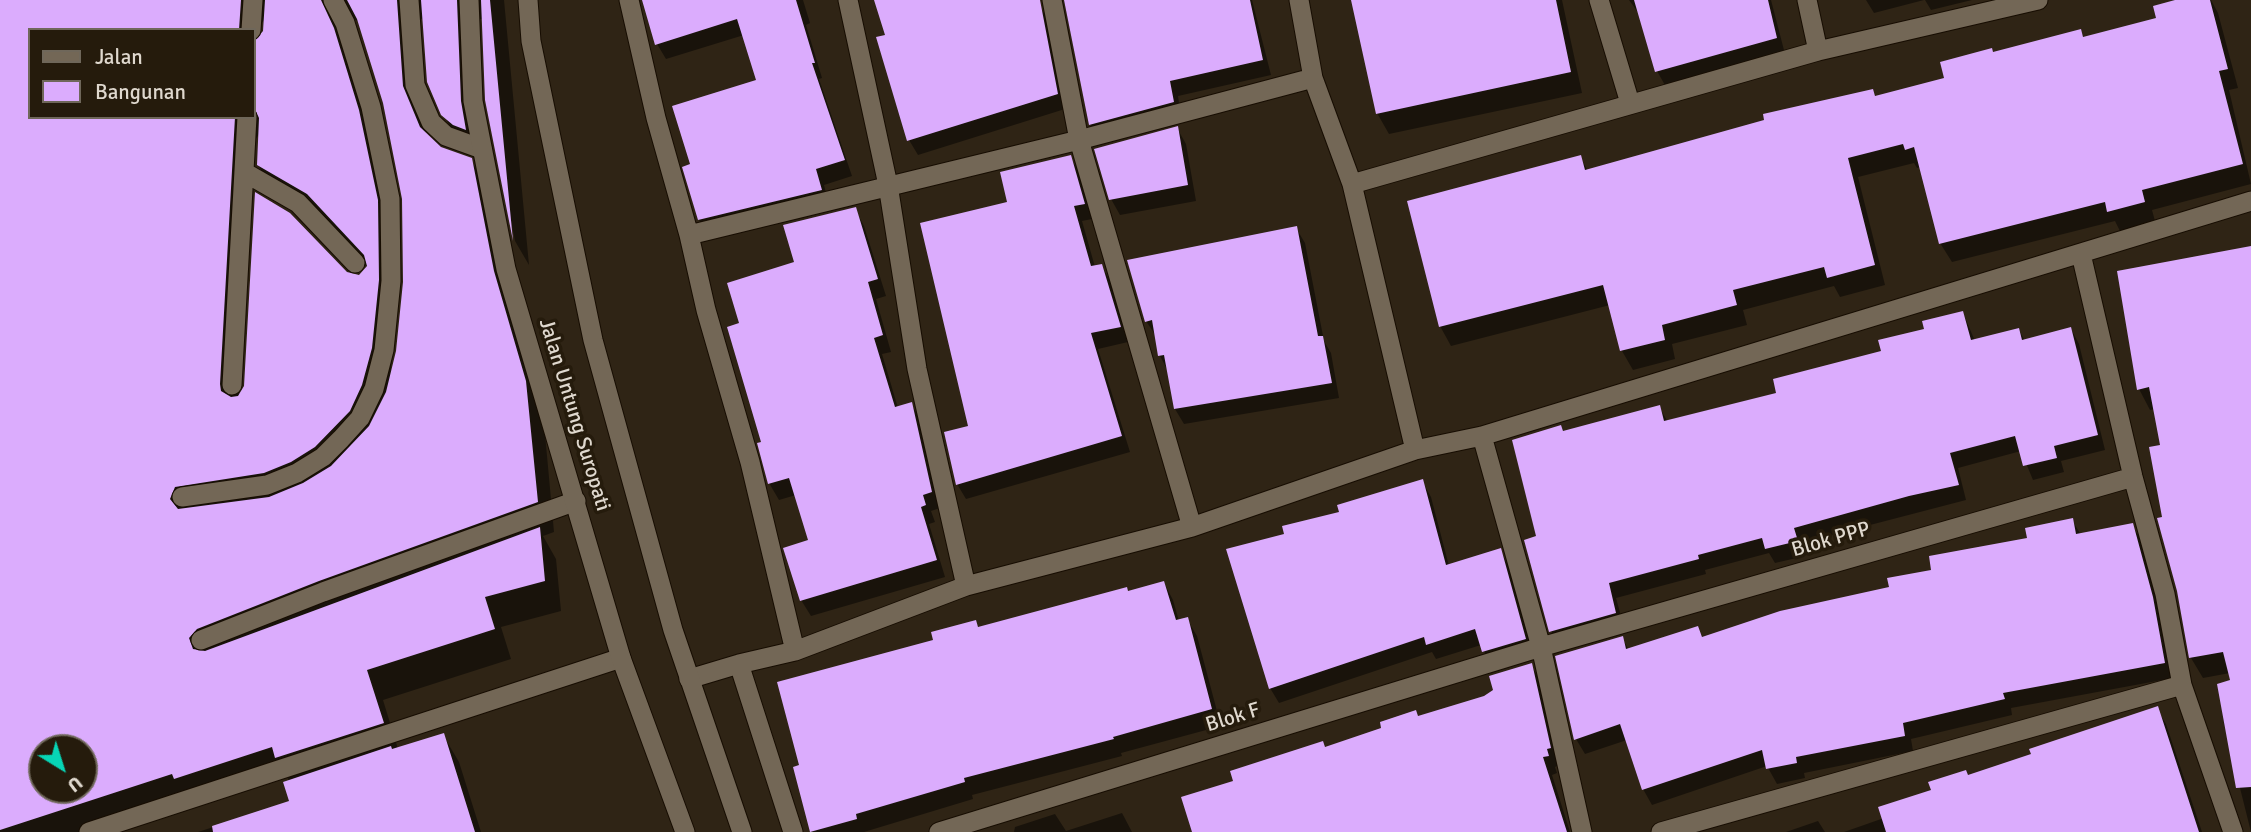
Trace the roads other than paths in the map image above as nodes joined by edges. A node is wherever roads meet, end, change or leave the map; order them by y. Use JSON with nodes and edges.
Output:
{"nodes":[{"id":1,"x":253,"y":0,"type":"edge"},
{"id":2,"x":333,"y":0,"type":"edge"},
{"id":3,"x":409,"y":0,"type":"edge"},
{"id":4,"x":469,"y":0,"type":"edge"},
{"id":5,"x":528,"y":0,"type":"edge"},
{"id":6,"x":629,"y":0,"type":"edge"},
{"id":7,"x":848,"y":0,"type":"edge"},
{"id":8,"x":1052,"y":0,"type":"edge"},
{"id":9,"x":1299,"y":0,"type":"edge"},
{"id":10,"x":1599,"y":0,"type":"edge"},
{"id":11,"x":1807,"y":0,"type":"edge"},
{"id":12,"x":2038,"y":0,"type":"edge"},
{"id":13,"x":251,"y":28,"type":"edge"},
{"id":14,"x":1818,"y":51,"type":"junction"},
{"id":15,"x":1313,"y":78,"type":"junction"},
{"id":16,"x":1630,"y":103,"type":"junction"},
{"id":17,"x":247,"y":119,"type":"edge"},
{"id":18,"x":1080,"y":140,"type":"junction"},
{"id":19,"x":482,"y":149,"type":"junction"},
{"id":20,"x":244,"y":172,"type":"junction"},
{"id":21,"x":1352,"y":184,"type":"junction"},
{"id":22,"x":888,"y":185,"type":"junction"},
{"id":23,"x":2251,"y":201,"type":"edge"},
{"id":24,"x":689,"y":235,"type":"junction"},
{"id":25,"x":2081,"y":254,"type":"junction"},
{"id":26,"x":355,"y":263,"type":"dead end"},
{"id":27,"x":232,"y":385,"type":"dead end"},
{"id":28,"x":1482,"y":436,"type":"junction"},
{"id":29,"x":1415,"y":450,"type":"junction"},
{"id":30,"x":2133,"y":477,"type":"junction"},
{"id":31,"x":182,"y":497,"type":"dead end"},
{"id":32,"x":576,"y":500,"type":"junction"},
{"id":33,"x":1192,"y":527,"type":"junction"},
{"id":34,"x":966,"y":586,"type":"junction"},
{"id":35,"x":201,"y":640,"type":"dead end"},
{"id":36,"x":1541,"y":647,"type":"junction"},
{"id":37,"x":794,"y":652,"type":"junction"},
{"id":38,"x":621,"y":658,"type":"junction"},
{"id":39,"x":739,"y":664,"type":"junction"},
{"id":40,"x":689,"y":679,"type":"junction"},
{"id":41,"x":2182,"y":685,"type":"junction"},
{"id":42,"x":89,"y":832,"type":"edge"},
{"id":43,"x":685,"y":832,"type":"edge"},
{"id":44,"x":742,"y":832,"type":"edge"},
{"id":45,"x":793,"y":832,"type":"edge"},
{"id":46,"x":939,"y":832,"type":"edge"},
{"id":47,"x":1582,"y":832,"type":"edge"},
{"id":48,"x":1661,"y":832,"type":"edge"},
{"id":49,"x":2233,"y":832,"type":"edge"}],
"edges":[{"from":1,"to":13,"type":"street"},
{"from":2,"to":31,"type":"street"},
{"from":3,"to":19,"type":"street"},
{"from":4,"to":19,"type":"street","name":"Jalan Untung Suropati"},
{"from":5,"to":40,"type":"street","name":"Jalan Untung Suropati"},
{"from":6,"to":24,"type":"street"},
{"from":7,"to":22,"type":"street"},
{"from":8,"to":18,"type":"street"},
{"from":9,"to":15,"type":"street"},
{"from":10,"to":16,"type":"street"},
{"from":11,"to":14,"type":"street"},
{"from":12,"to":14,"type":"street"},
{"from":14,"to":16,"type":"street"},
{"from":15,"to":18,"type":"street"},
{"from":15,"to":21,"type":"street"},
{"from":16,"to":21,"type":"street"},
{"from":17,"to":20,"type":"street"},
{"from":18,"to":22,"type":"street"},
{"from":18,"to":33,"type":"street"},
{"from":19,"to":32,"type":"street","name":"Jalan Untung Suropati"},
{"from":20,"to":26,"type":"street"},
{"from":20,"to":27,"type":"street"},
{"from":21,"to":29,"type":"street"},
{"from":22,"to":24,"type":"street"},
{"from":22,"to":34,"type":"street"},
{"from":23,"to":25,"type":"street"},
{"from":24,"to":37,"type":"street"},
{"from":25,"to":28,"type":"street"},
{"from":25,"to":30,"type":"street"},
{"from":28,"to":29,"type":"street"},
{"from":28,"to":36,"type":"street"},
{"from":29,"to":33,"type":"street"},
{"from":30,"to":36,"type":"street","name":"Blok PPP"},
{"from":30,"to":41,"type":"street"},
{"from":32,"to":35,"type":"street"},
{"from":32,"to":38,"type":"street","name":"Jalan Untung Suropati"},
{"from":33,"to":34,"type":"street"},
{"from":34,"to":37,"type":"street"},
{"from":36,"to":46,"type":"street","name":"Blok F"},
{"from":36,"to":47,"type":"street"},
{"from":37,"to":39,"type":"street"},
{"from":38,"to":42,"type":"street"},
{"from":38,"to":43,"type":"street","name":"Jalan Untung Suropati"},
{"from":39,"to":40,"type":"street"},
{"from":39,"to":45,"type":"street"},
{"from":40,"to":44,"type":"street","name":"Jalan Untung Suropati"},
{"from":41,"to":48,"type":"street"},
{"from":41,"to":49,"type":"street"}]}
